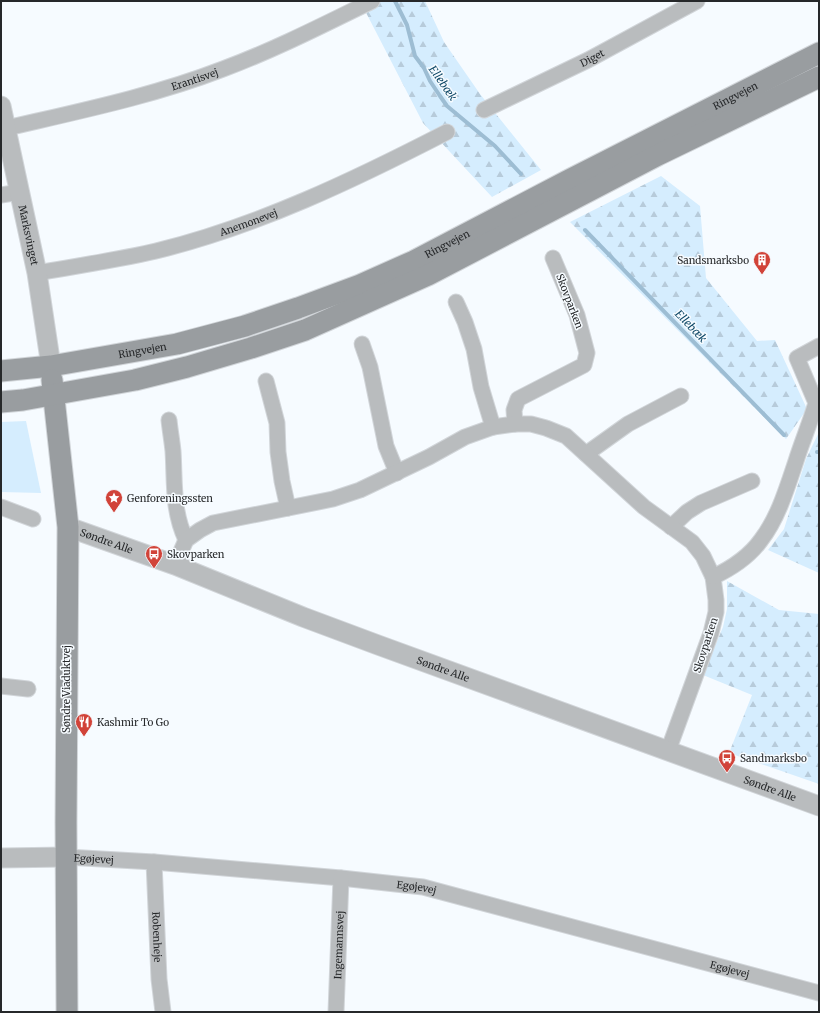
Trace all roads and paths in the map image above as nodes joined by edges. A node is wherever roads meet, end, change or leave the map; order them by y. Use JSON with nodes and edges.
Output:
{"nodes":[{"id":1,"x":372,"y":1,"type":"edge"},
{"id":2,"x":697,"y":1,"type":"edge"},
{"id":3,"x":819,"y":53,"type":"edge"},
{"id":4,"x":819,"y":77,"type":"edge"},
{"id":5,"x":1,"y":106,"type":"edge"},
{"id":6,"x":484,"y":110,"type":"dead end"},
{"id":7,"x":7,"y":128,"type":"junction"},
{"id":8,"x":447,"y":132,"type":"dead end"},
{"id":9,"x":20,"y":192,"type":"junction"},
{"id":10,"x":1,"y":195,"type":"edge"},
{"id":11,"x":553,"y":258,"type":"dead end"},
{"id":12,"x":37,"y":273,"type":"junction"},
{"id":13,"x":456,"y":302,"type":"dead end"},
{"id":14,"x":362,"y":344,"type":"dead end"},
{"id":15,"x":819,"y":346,"type":"edge"},
{"id":16,"x":51,"y":366,"type":"junction"},
{"id":17,"x":1,"y":371,"type":"edge"},
{"id":18,"x":266,"y":380,"type":"dead end"},
{"id":19,"x":54,"y":395,"type":"junction"},
{"id":20,"x":681,"y":396,"type":"dead end"},
{"id":21,"x":1,"y":402,"type":"edge"},
{"id":22,"x":169,"y":420,"type":"dead end"},
{"id":23,"x":515,"y":424,"type":"junction"},
{"id":24,"x":493,"y":427,"type":"junction"},
{"id":25,"x":586,"y":454,"type":"junction"},
{"id":26,"x":397,"y":473,"type":"junction"},
{"id":27,"x":752,"y":481,"type":"dead end"},
{"id":28,"x":1,"y":507,"type":"edge"},
{"id":29,"x":288,"y":508,"type":"junction"},
{"id":30,"x":33,"y":519,"type":"dead end"},
{"id":31,"x":68,"y":527,"type":"junction"},
{"id":32,"x":671,"y":527,"type":"junction"},
{"id":33,"x":186,"y":540,"type":"junction"},
{"id":34,"x":175,"y":565,"type":"junction"},
{"id":35,"x":713,"y":576,"type":"junction"},
{"id":36,"x":1,"y":686,"type":"edge"},
{"id":37,"x":28,"y":689,"type":"dead end"},
{"id":38,"x":668,"y":751,"type":"junction"},
{"id":39,"x":819,"y":806,"type":"edge"},
{"id":40,"x":66,"y":857,"type":"junction"},
{"id":41,"x":1,"y":858,"type":"edge"},
{"id":42,"x":154,"y":862,"type":"junction"},
{"id":43,"x":342,"y":878,"type":"junction"},
{"id":44,"x":819,"y":993,"type":"edge"},
{"id":45,"x":67,"y":1012,"type":"edge"},
{"id":46,"x":163,"y":1012,"type":"edge"},
{"id":47,"x":336,"y":1012,"type":"edge"}],
"edges":[{"from":1,"to":7,"type":"street","name":"Erantisvej"},
{"from":2,"to":6,"type":"street","name":"Diget"},
{"from":3,"to":16,"type":"main road","name":"Ringvejen"},
{"from":4,"to":19,"type":"main road","name":"Ringvejen"},
{"from":5,"to":7,"type":"street","name":"Marksvinget"},
{"from":7,"to":9,"type":"street","name":"Marksvinget"},
{"from":8,"to":12,"type":"street","name":"Anemonevej"},
{"from":9,"to":10,"type":"street"},
{"from":9,"to":12,"type":"street","name":"Marksvinget"},
{"from":11,"to":23,"type":"street","name":"Skovparken"},
{"from":12,"to":16,"type":"street","name":"Marksvinget"},
{"from":13,"to":24,"type":"street"},
{"from":14,"to":26,"type":"street"},
{"from":15,"to":35,"type":"street"},
{"from":16,"to":17,"type":"main road","name":"Ringvejen"},
{"from":16,"to":19,"type":"main road","name":"Søndre Viaduktvej"},
{"from":18,"to":29,"type":"street"},
{"from":19,"to":21,"type":"main road","name":"Ringvejen"},
{"from":19,"to":31,"type":"main road","name":"Søndre Viaduktvej"},
{"from":20,"to":25,"type":"street"},
{"from":22,"to":33,"type":"street"},
{"from":23,"to":24,"type":"street","name":"Skovparken"},
{"from":23,"to":25,"type":"street","name":"Skovparken"},
{"from":24,"to":26,"type":"street","name":"Skovparken"},
{"from":25,"to":32,"type":"street","name":"Skovparken"},
{"from":26,"to":29,"type":"street","name":"Skovparken"},
{"from":27,"to":32,"type":"street"},
{"from":28,"to":30,"type":"street"},
{"from":29,"to":33,"type":"street","name":"Skovparken"},
{"from":31,"to":34,"type":"street","name":"Søndre Alle"},
{"from":31,"to":40,"type":"main road","name":"Søndre Viaduktvej"},
{"from":32,"to":35,"type":"street","name":"Skovparken"},
{"from":33,"to":34,"type":"street"},
{"from":34,"to":38,"type":"street","name":"Søndre Alle"},
{"from":35,"to":38,"type":"street","name":"Skovparken"},
{"from":36,"to":37,"type":"street"},
{"from":38,"to":39,"type":"street","name":"Søndre Alle"},
{"from":40,"to":41,"type":"street","name":"Egøjevej"},
{"from":40,"to":42,"type":"street","name":"Egøjevej"},
{"from":40,"to":45,"type":"main road","name":"Søndre Viaduktvej"},
{"from":42,"to":43,"type":"street","name":"Egøjevej"},
{"from":42,"to":46,"type":"street","name":"Robenheje"},
{"from":43,"to":44,"type":"street","name":"Egøjevej"},
{"from":43,"to":47,"type":"street","name":"Ingemannsvej"}]}
